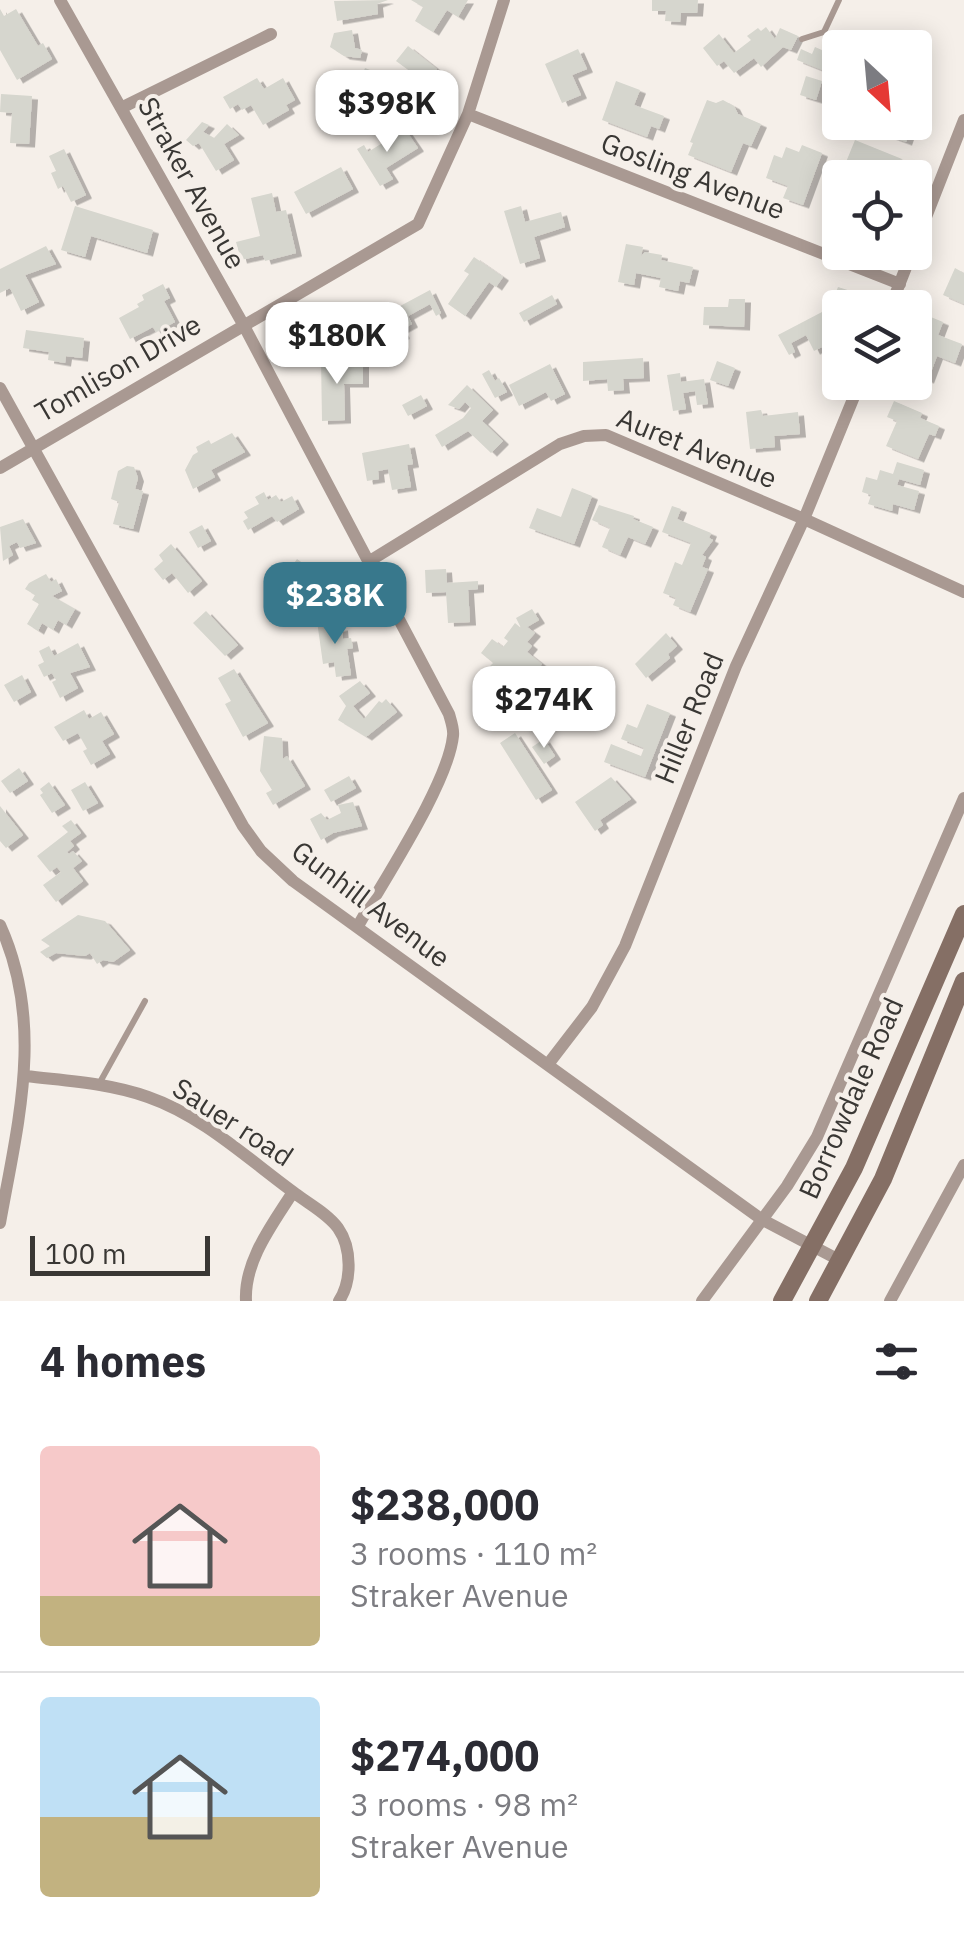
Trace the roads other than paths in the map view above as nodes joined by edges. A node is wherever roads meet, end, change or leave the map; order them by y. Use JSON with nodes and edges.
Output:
{"nodes":[{"id":1,"x":60,"y":0,"type":"edge"},
{"id":2,"x":504,"y":0,"type":"edge"},
{"id":3,"x":840,"y":0,"type":"edge"},
{"id":4,"x":271,"y":34,"type":"dead end"},
{"id":5,"x":802,"y":39,"type":"dead end"},
{"id":6,"x":121,"y":108,"type":"junction"},
{"id":7,"x":468,"y":114,"type":"junction"},
{"id":8,"x":964,"y":120,"type":"edge"},
{"id":9,"x":932,"y":202,"type":"edge"},
{"id":10,"x":905,"y":270,"type":"edge"},
{"id":11,"x":900,"y":284,"type":"junction"},
{"id":12,"x":898,"y":290,"type":"edge"},
{"id":13,"x":242,"y":324,"type":"junction"},
{"id":14,"x":0,"y":388,"type":"edge"},
{"id":15,"x":853,"y":400,"type":"edge"},
{"id":16,"x":33,"y":447,"type":"junction"},
{"id":17,"x":0,"y":468,"type":"edge"},
{"id":18,"x":804,"y":518,"type":"junction"},
{"id":19,"x":368,"y":562,"type":"junction"},
{"id":20,"x":964,"y":592,"type":"edge"},
{"id":21,"x":964,"y":798,"type":"edge"},
{"id":22,"x":964,"y":914,"type":"edge"},
{"id":23,"x":0,"y":925,"type":"edge"},
{"id":24,"x":358,"y":926,"type":"junction"},
{"id":25,"x":964,"y":981,"type":"edge"},
{"id":26,"x":146,"y":1001,"type":"dead end"},
{"id":27,"x":549,"y":1063,"type":"junction"},
{"id":28,"x":26,"y":1076,"type":"junction"},
{"id":29,"x":98,"y":1085,"type":"junction"},
{"id":30,"x":964,"y":1165,"type":"edge"},
{"id":31,"x":293,"y":1192,"type":"junction"},
{"id":32,"x":761,"y":1218,"type":"junction"},
{"id":33,"x":0,"y":1224,"type":"edge"},
{"id":34,"x":812,"y":1245,"type":"junction"},
{"id":35,"x":841,"y":1261,"type":"junction"},
{"id":36,"x":246,"y":1301,"type":"edge"},
{"id":37,"x":339,"y":1301,"type":"edge"},
{"id":38,"x":702,"y":1301,"type":"edge"},
{"id":39,"x":782,"y":1301,"type":"edge"},
{"id":40,"x":818,"y":1301,"type":"edge"},
{"id":41,"x":890,"y":1301,"type":"edge"}],
"edges":[{"from":1,"to":6,"type":"street","name":"Straker Avenue"},
{"from":2,"to":7,"type":"street","name":"Tomlison Drive"},
{"from":3,"to":5,"type":"lane"},
{"from":4,"to":6,"type":"street"},
{"from":6,"to":13,"type":"street","name":"Straker Avenue"},
{"from":7,"to":11,"type":"street","name":"Gosling Avenue"},
{"from":7,"to":13,"type":"street","name":"Tomlison Drive"},
{"from":8,"to":9,"type":"street"},
{"from":10,"to":11,"type":"street"},
{"from":11,"to":12,"type":"street"},
{"from":13,"to":16,"type":"street","name":"Tomlison Drive"},
{"from":13,"to":19,"type":"street","name":"Straker Avenue"},
{"from":14,"to":16,"type":"street","name":"Gunhill Avenue"},
{"from":15,"to":18,"type":"street","name":"Hiller Road"},
{"from":16,"to":17,"type":"street","name":"Tomlison Drive"},
{"from":16,"to":24,"type":"street","name":"Gunhill Avenue"},
{"from":18,"to":19,"type":"street","name":"Auret Avenue"},
{"from":18,"to":20,"type":"street","name":"Auret Avenue"},
{"from":18,"to":27,"type":"street","name":"Hiller Road"},
{"from":19,"to":24,"type":"street","name":"Straker Avenue"},
{"from":21,"to":32,"type":"street"},
{"from":22,"to":34,"type":"main road","name":"Borrowdale Road"},
{"from":23,"to":28,"type":"street"},
{"from":24,"to":27,"type":"street","name":"Gunhill Avenue"},
{"from":25,"to":35,"type":"main road","name":"Borrowdale Road"},
{"from":26,"to":29,"type":"lane"},
{"from":27,"to":32,"type":"street","name":"Gunhill Avenue"},
{"from":28,"to":29,"type":"street","name":"Sauer road"},
{"from":28,"to":33,"type":"street"},
{"from":29,"to":31,"type":"street","name":"Sauer road"},
{"from":30,"to":41,"type":"street"},
{"from":31,"to":36,"type":"street","name":"Sauer road"},
{"from":31,"to":37,"type":"street","name":"Sauer road"},
{"from":32,"to":34,"type":"street","name":"Gunhill Avenue"},
{"from":32,"to":38,"type":"street"},
{"from":34,"to":35,"type":"street","name":"Gunhill Avenue"},
{"from":34,"to":39,"type":"main road","name":"Borrowdale Road"},
{"from":35,"to":40,"type":"main road","name":"Borrowdale Road"}]}
